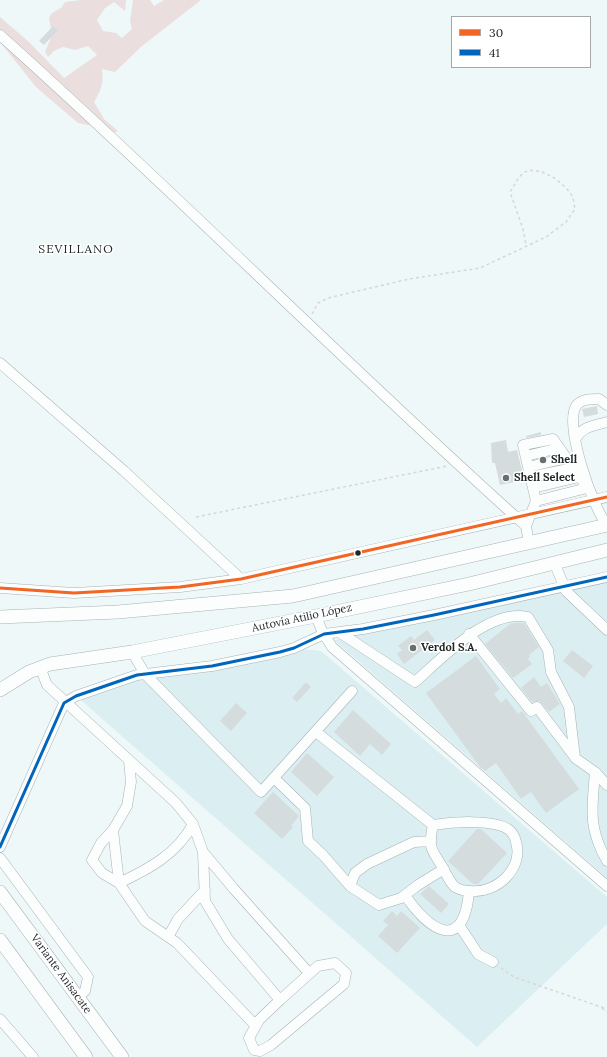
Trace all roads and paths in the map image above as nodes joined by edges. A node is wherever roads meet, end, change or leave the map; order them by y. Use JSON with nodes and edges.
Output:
{"nodes":[{"id":1,"x":0,"y":34,"type":"edge"},
{"id":2,"x":526,"y":245,"type":"junction"},
{"id":3,"x":318,"y":331,"type":"junction"},
{"id":4,"x":0,"y":363,"type":"edge"},
{"id":5,"x":607,"y":405,"type":"edge"},
{"id":6,"x":607,"y":422,"type":"edge"},
{"id":7,"x":576,"y":438,"type":"junction"},
{"id":8,"x":567,"y":458,"type":"junction"},
{"id":9,"x":458,"y":464,"type":"junction"},
{"id":10,"x":528,"y":467,"type":"junction"},
{"id":11,"x":573,"y":468,"type":"junction"},
{"id":12,"x":530,"y":477,"type":"junction"},
{"id":13,"x":579,"y":477,"type":"junction"},
{"id":14,"x":533,"y":488,"type":"junction"},
{"id":15,"x":588,"y":488,"type":"junction"},
{"id":16,"x":607,"y":497,"type":"edge"},
{"id":17,"x":536,"y":501,"type":"junction"},
{"id":18,"x":592,"y":501,"type":"junction"},
{"id":19,"x":530,"y":514,"type":"junction"},
{"id":20,"x":196,"y":517,"type":"dead end"},
{"id":21,"x":516,"y":517,"type":"junction"},
{"id":22,"x":607,"y":525,"type":"edge"},
{"id":23,"x":526,"y":526,"type":"junction"},
{"id":24,"x":529,"y":543,"type":"junction"},
{"id":25,"x":607,"y":550,"type":"edge"},
{"id":26,"x":554,"y":562,"type":"junction"},
{"id":27,"x":607,"y":577,"type":"edge"},
{"id":28,"x":241,"y":579,"type":"junction"},
{"id":29,"x":564,"y":587,"type":"junction"},
{"id":30,"x":0,"y":588,"type":"edge"},
{"id":31,"x":0,"y":616,"type":"edge"},
{"id":32,"x":316,"y":616,"type":"junction"},
{"id":33,"x":607,"y":630,"type":"edge"},
{"id":34,"x":339,"y":632,"type":"junction"},
{"id":35,"x":324,"y":634,"type":"junction"},
{"id":36,"x":469,"y":634,"type":"junction"},
{"id":37,"x":132,"y":652,"type":"junction"},
{"id":38,"x":40,"y":667,"type":"junction"},
{"id":39,"x":145,"y":674,"type":"junction"},
{"id":40,"x":0,"y":690,"type":"edge"},
{"id":41,"x":352,"y":691,"type":"dead end"},
{"id":42,"x":64,"y":703,"type":"junction"},
{"id":43,"x":316,"y":732,"type":"junction"},
{"id":44,"x":575,"y":758,"type":"junction"},
{"id":45,"x":129,"y":761,"type":"junction"},
{"id":46,"x":595,"y":772,"type":"junction"},
{"id":47,"x":274,"y":778,"type":"junction"},
{"id":48,"x":607,"y":785,"type":"edge"},
{"id":49,"x":193,"y":824,"type":"junction"},
{"id":50,"x":433,"y":825,"type":"junction"},
{"id":51,"x":113,"y":830,"type":"junction"},
{"id":52,"x":431,"y":841,"type":"junction"},
{"id":53,"x":0,"y":847,"type":"edge"},
{"id":54,"x":203,"y":852,"type":"junction"},
{"id":55,"x":0,"y":858,"type":"edge"},
{"id":56,"x":607,"y":861,"type":"edge"},
{"id":57,"x":444,"y":870,"type":"junction"},
{"id":58,"x":120,"y":883,"type":"junction"},
{"id":59,"x":350,"y":886,"type":"junction"},
{"id":60,"x":607,"y":886,"type":"edge"},
{"id":61,"x":204,"y":890,"type":"junction"},
{"id":62,"x":469,"y":891,"type":"junction"},
{"id":63,"x":0,"y":892,"type":"edge"},
{"id":64,"x":405,"y":895,"type":"junction"},
{"id":65,"x":459,"y":925,"type":"junction"},
{"id":66,"x":168,"y":937,"type":"junction"},
{"id":67,"x":0,"y":940,"type":"edge"},
{"id":68,"x":493,"y":962,"type":"joint"},
{"id":69,"x":309,"y":973,"type":"junction"},
{"id":70,"x":78,"y":997,"type":"junction"},
{"id":71,"x":280,"y":1000,"type":"junction"},
{"id":72,"x":607,"y":1011,"type":"edge"},
{"id":73,"x":0,"y":1019,"type":"edge"},
{"id":74,"x":256,"y":1026,"type":"junction"},
{"id":75,"x":33,"y":1057,"type":"edge"},
{"id":76,"x":86,"y":1057,"type":"edge"},
{"id":77,"x":122,"y":1057,"type":"edge"}],
"edges":[{"from":1,"to":3,"type":"street"},
{"from":2,"to":2,"type":"path"},
{"from":2,"to":3,"type":"path"},
{"from":3,"to":9,"type":"street"},
{"from":4,"to":28,"type":"street"},
{"from":5,"to":7,"type":"street"},
{"from":6,"to":7,"type":"street"},
{"from":7,"to":15,"type":"street"},
{"from":8,"to":10,"type":"street"},
{"from":8,"to":10,"type":"street"},
{"from":8,"to":11,"type":"street"},
{"from":9,"to":20,"type":"path"},
{"from":9,"to":21,"type":"street"},
{"from":10,"to":12,"type":"street"},
{"from":11,"to":12,"type":"street"},
{"from":11,"to":13,"type":"street"},
{"from":12,"to":14,"type":"street"},
{"from":13,"to":14,"type":"street"},
{"from":13,"to":15,"type":"street"},
{"from":14,"to":17,"type":"street"},
{"from":15,"to":17,"type":"street"},
{"from":15,"to":18,"type":"street"},
{"from":16,"to":18,"type":"street"},
{"from":17,"to":19,"type":"street"},
{"from":18,"to":19,"type":"street"},
{"from":18,"to":22,"type":"street"},
{"from":19,"to":21,"type":"street"},
{"from":19,"to":23,"type":"street"},
{"from":21,"to":23,"type":"street"},
{"from":21,"to":28,"type":"street"},
{"from":22,"to":24,"type":"main road"},
{"from":23,"to":24,"type":"street"},
{"from":24,"to":31,"type":"main road"},
{"from":25,"to":26,"type":"main road","name":"Autovía Atilio López"},
{"from":26,"to":29,"type":"street"},
{"from":26,"to":32,"type":"main road","name":"Autovía Atilio López"},
{"from":27,"to":29,"type":"street"},
{"from":28,"to":30,"type":"street"},
{"from":29,"to":33,"type":"street"},
{"from":29,"to":34,"type":"street"},
{"from":32,"to":35,"type":"street"},
{"from":32,"to":37,"type":"main road","name":"Autovía Atilio López"},
{"from":34,"to":35,"type":"street"},
{"from":34,"to":36,"type":"street"},
{"from":35,"to":39,"type":"street"},
{"from":35,"to":60,"type":"street"},
{"from":36,"to":44,"type":"street"},
{"from":36,"to":44,"type":"street"},
{"from":37,"to":38,"type":"main road","name":"Autovía Atilio López"},
{"from":37,"to":39,"type":"street"},
{"from":38,"to":40,"type":"main road","name":"Autovía Atilio López"},
{"from":38,"to":42,"type":"street"},
{"from":39,"to":42,"type":"street"},
{"from":39,"to":47,"type":"street"},
{"from":41,"to":43,"type":"street"},
{"from":42,"to":45,"type":"street"},
{"from":42,"to":53,"type":"street"},
{"from":43,"to":47,"type":"street"},
{"from":43,"to":50,"type":"street"},
{"from":44,"to":46,"type":"street"},
{"from":45,"to":49,"type":"street"},
{"from":45,"to":51,"type":"street"},
{"from":46,"to":48,"type":"street"},
{"from":46,"to":56,"type":"street"},
{"from":47,"to":59,"type":"street"},
{"from":49,"to":54,"type":"street"},
{"from":49,"to":58,"type":"street"},
{"from":50,"to":52,"type":"street"},
{"from":50,"to":62,"type":"street"},
{"from":51,"to":58,"type":"street"},
{"from":51,"to":58,"type":"street"},
{"from":52,"to":57,"type":"street"},
{"from":52,"to":59,"type":"street"},
{"from":54,"to":61,"type":"street"},
{"from":54,"to":69,"type":"street"},
{"from":55,"to":70,"type":"street"},
{"from":57,"to":62,"type":"street"},
{"from":57,"to":64,"type":"street"},
{"from":58,"to":66,"type":"street"},
{"from":59,"to":64,"type":"street"},
{"from":61,"to":66,"type":"street"},
{"from":61,"to":71,"type":"street"},
{"from":62,"to":65,"type":"street"},
{"from":63,"to":70,"type":"main road","name":"Variante Anisacate"},
{"from":64,"to":65,"type":"street"},
{"from":65,"to":68,"type":"street"},
{"from":66,"to":74,"type":"street"},
{"from":67,"to":76,"type":"main road"},
{"from":68,"to":72,"type":"path"},
{"from":69,"to":71,"type":"street"},
{"from":69,"to":74,"type":"street"},
{"from":70,"to":77,"type":"main road","name":"Variante Anisacate"},
{"from":71,"to":74,"type":"street"},
{"from":73,"to":75,"type":"street"}]}
